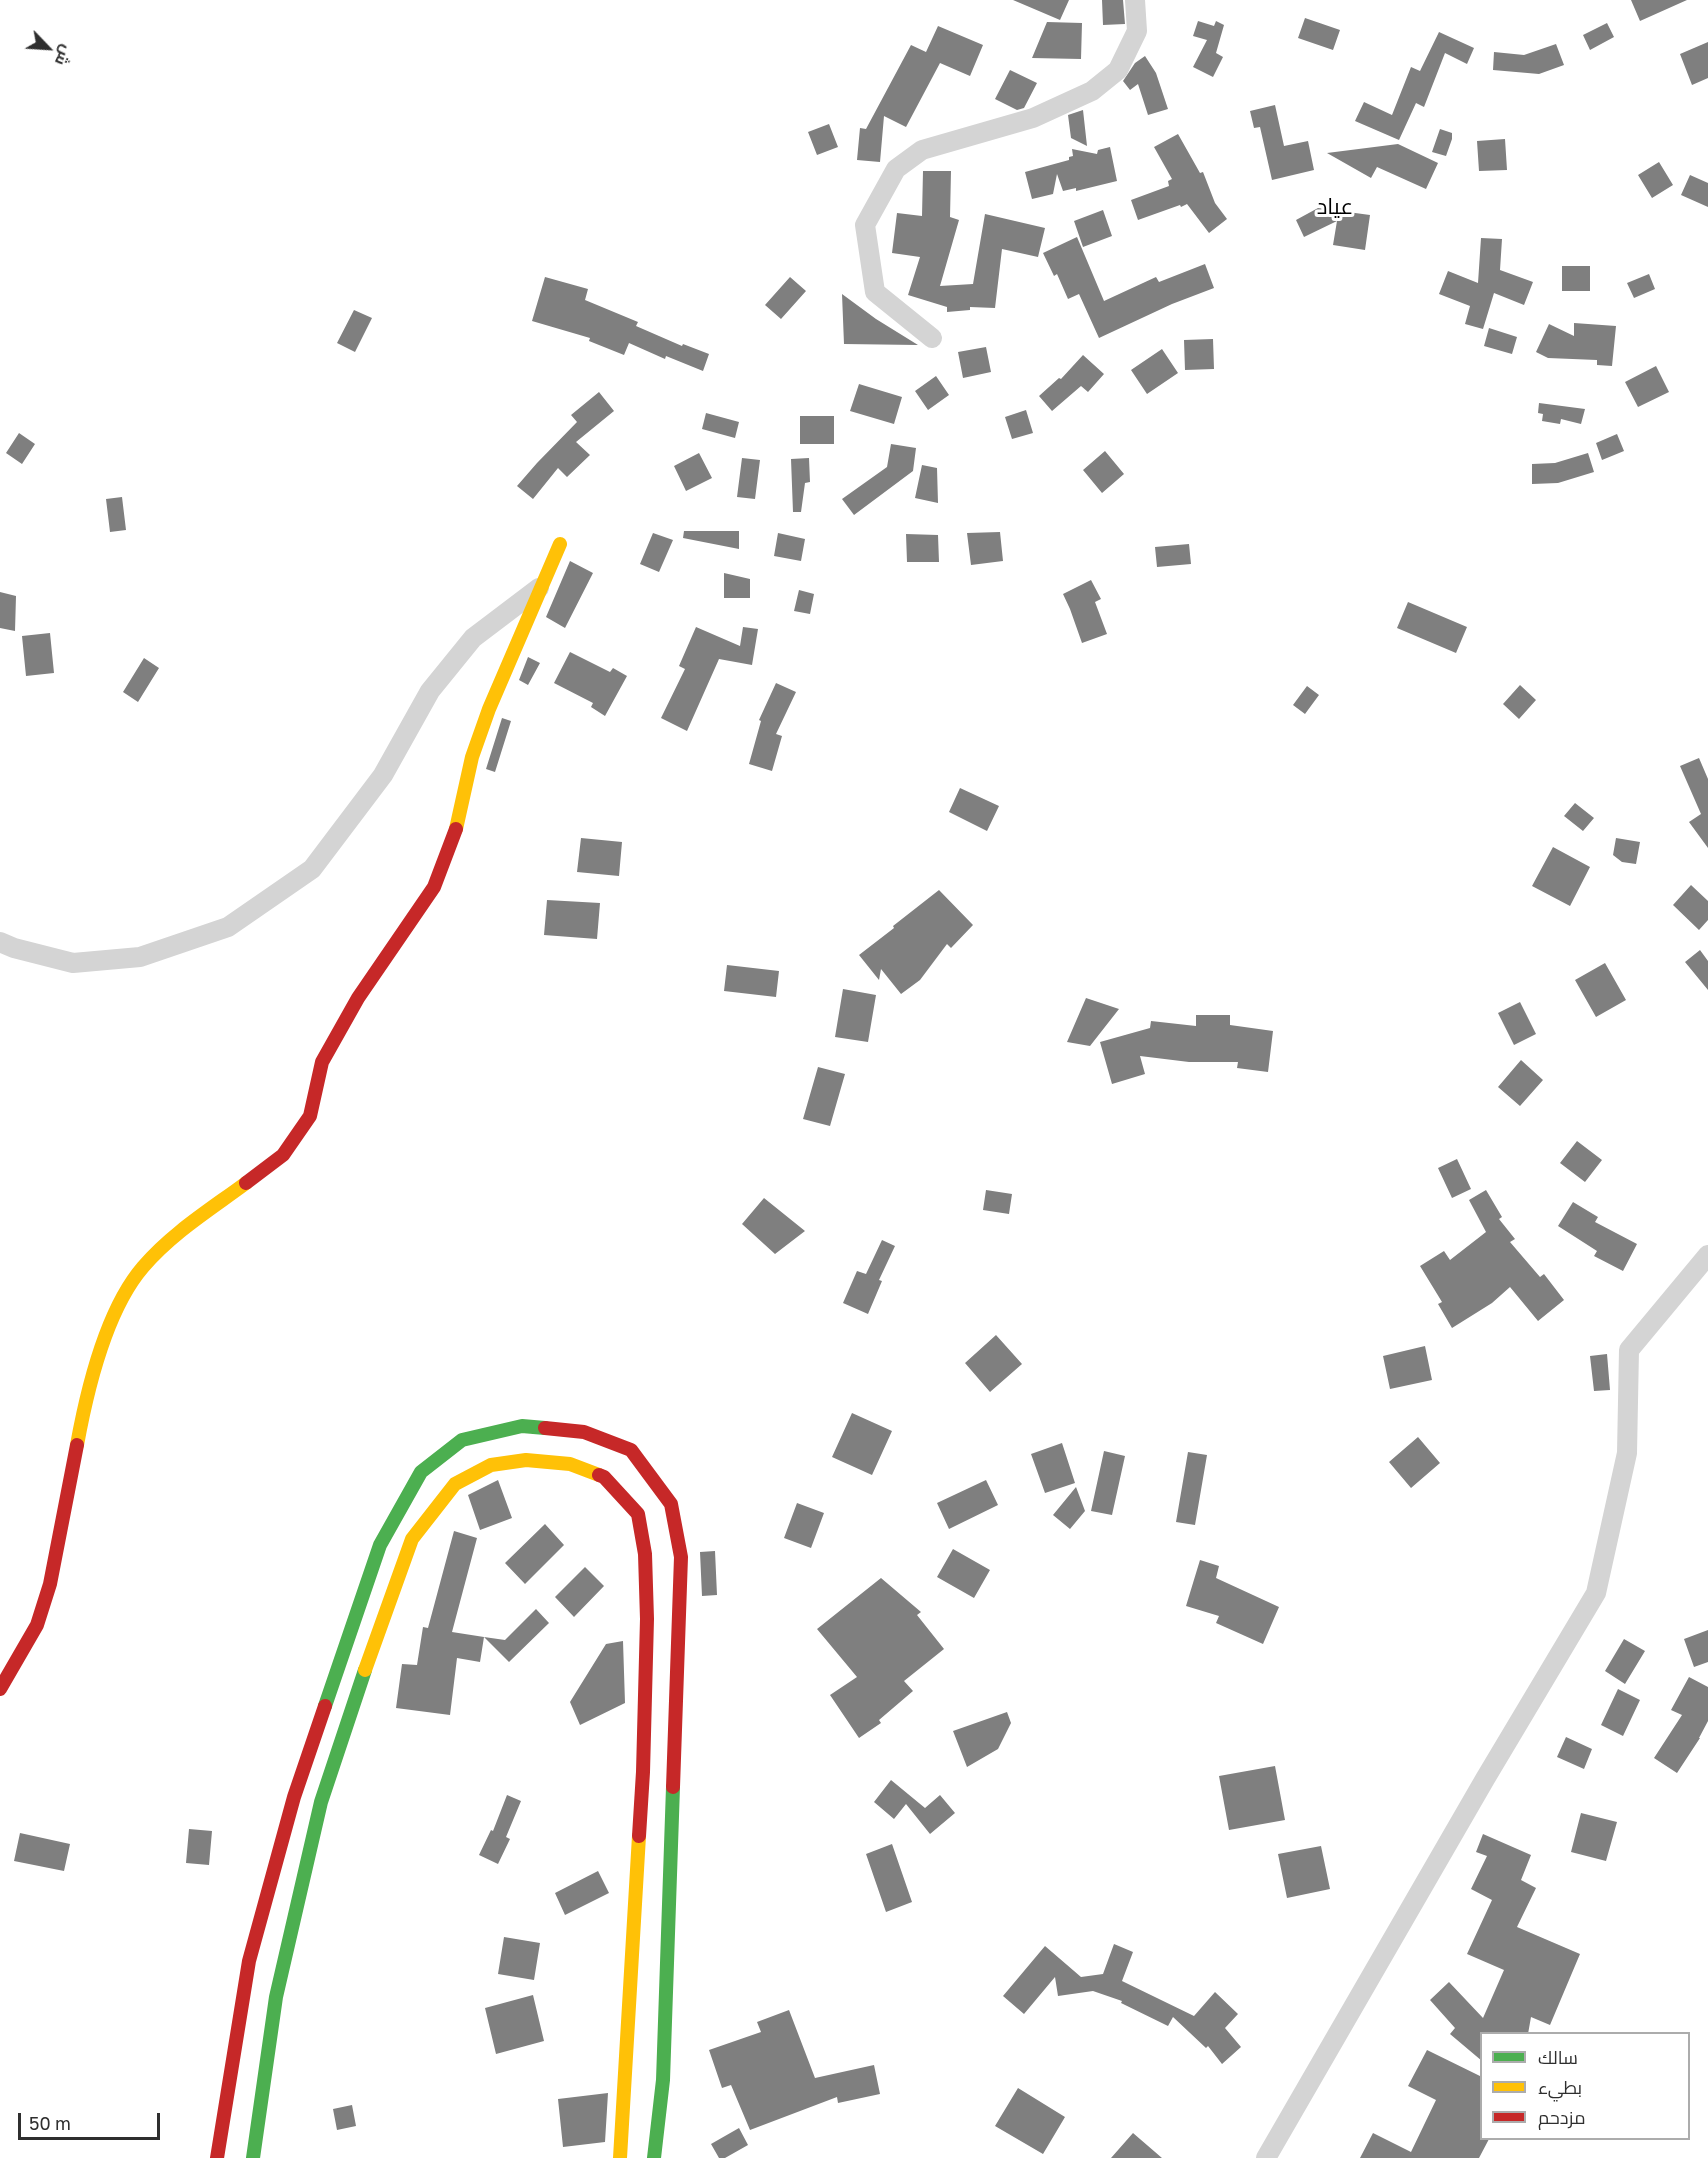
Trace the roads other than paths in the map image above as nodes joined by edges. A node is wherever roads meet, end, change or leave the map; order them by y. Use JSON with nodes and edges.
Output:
{"nodes":[{"id":1,"x":1135,"y":0,"type":"edge"},
{"id":2,"x":932,"y":338,"type":"dead end"},
{"id":3,"x":560,"y":544,"type":"dead end"},
{"id":4,"x":539,"y":588,"type":"junction"},
{"id":5,"x":0,"y":942,"type":"edge"},
{"id":6,"x":1708,"y":1255,"type":"edge"},
{"id":7,"x":0,"y":1689,"type":"edge"},
{"id":8,"x":217,"y":2158,"type":"edge"},
{"id":9,"x":253,"y":2158,"type":"edge"},
{"id":10,"x":620,"y":2158,"type":"edge"},
{"id":11,"x":654,"y":2158,"type":"edge"},
{"id":12,"x":1266,"y":2158,"type":"edge"}],
"edges":[{"from":1,"to":2,"type":"street"},
{"from":3,"to":4,"type":"street"},
{"from":4,"to":5,"type":"street"},
{"from":4,"to":7,"type":"street"},
{"from":6,"to":12,"type":"street"},
{"from":8,"to":11,"type":"street"},
{"from":9,"to":10,"type":"street"}]}
